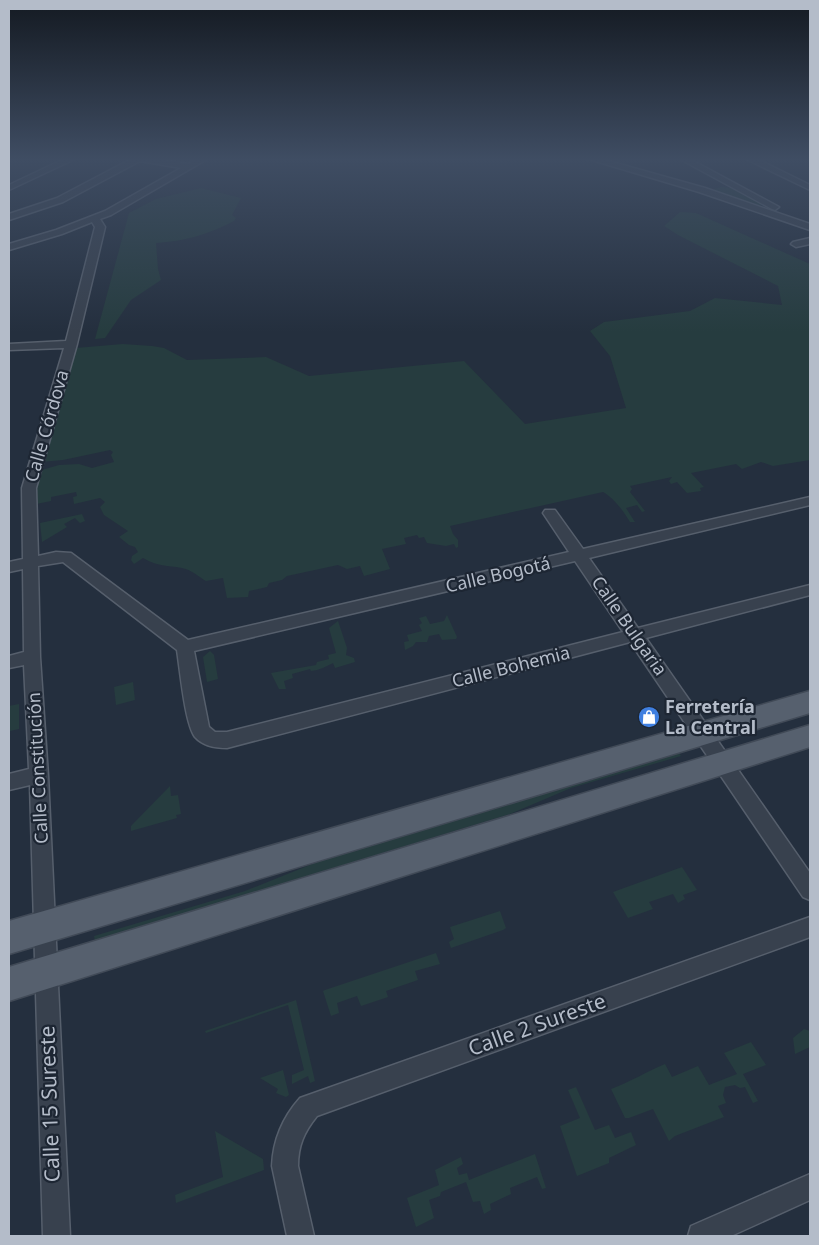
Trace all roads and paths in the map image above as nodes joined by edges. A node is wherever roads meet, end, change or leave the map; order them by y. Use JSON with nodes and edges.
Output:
{"nodes":[{"id":1,"x":100,"y":216,"type":"edge"},
{"id":2,"x":780,"y":216,"type":"edge"},
{"id":3,"x":791,"y":216,"type":"edge"},
{"id":4,"x":95,"y":219,"type":"junction"},
{"id":5,"x":810,"y":226,"type":"edge"},
{"id":6,"x":810,"y":241,"type":"edge"},
{"id":7,"x":796,"y":244,"type":"dead end"},
{"id":8,"x":9,"y":247,"type":"edge"},
{"id":9,"x":71,"y":344,"type":"junction"},
{"id":10,"x":9,"y":347,"type":"edge"},
{"id":11,"x":810,"y":501,"type":"edge"},
{"id":12,"x":550,"y":513,"type":"dead end"},
{"id":13,"x":580,"y":556,"type":"junction"},
{"id":14,"x":29,"y":563,"type":"junction"},
{"id":15,"x":9,"y":567,"type":"edge"},
{"id":16,"x":810,"y":590,"type":"edge"},
{"id":17,"x":635,"y":635,"type":"junction"},
{"id":18,"x":185,"y":647,"type":"junction"},
{"id":19,"x":32,"y":657,"type":"junction"},
{"id":20,"x":9,"y":662,"type":"edge"},
{"id":21,"x":810,"y":702,"type":"edge"},
{"id":22,"x":704,"y":734,"type":"junction"},
{"id":23,"x":810,"y":736,"type":"edge"},
{"id":24,"x":724,"y":763,"type":"junction"},
{"id":25,"x":38,"y":775,"type":"junction"},
{"id":26,"x":9,"y":782,"type":"edge"},
{"id":27,"x":810,"y":890,"type":"edge"},
{"id":28,"x":810,"y":927,"type":"edge"},
{"id":29,"x":44,"y":928,"type":"junction"},
{"id":30,"x":9,"y":938,"type":"edge"},
{"id":31,"x":45,"y":972,"type":"junction"},
{"id":32,"x":9,"y":984,"type":"edge"},
{"id":33,"x":810,"y":1188,"type":"edge"},
{"id":34,"x":56,"y":1236,"type":"edge"},
{"id":35,"x":300,"y":1236,"type":"edge"},
{"id":36,"x":701,"y":1236,"type":"edge"}],
"edges":[{"from":1,"to":4,"type":"street"},
{"from":2,"to":5,"type":"street"},
{"from":3,"to":5,"type":"street"},
{"from":4,"to":8,"type":"street"},
{"from":4,"to":9,"type":"street","name":"Calle Córdova"},
{"from":6,"to":7,"type":"street"},
{"from":9,"to":10,"type":"street"},
{"from":9,"to":14,"type":"street","name":"Calle Córdova"},
{"from":11,"to":13,"type":"street","name":"Calle Bogotá"},
{"from":12,"to":13,"type":"street","name":"Calle Bulgaria"},
{"from":13,"to":17,"type":"street","name":"Calle Bulgaria"},
{"from":13,"to":18,"type":"street","name":"Calle Bogotá"},
{"from":14,"to":15,"type":"street"},
{"from":14,"to":18,"type":"street"},
{"from":14,"to":19,"type":"street","name":"Calle Constitución"},
{"from":16,"to":17,"type":"street","name":"Calle Bohemia"},
{"from":17,"to":18,"type":"street","name":"Calle Bohemia"},
{"from":17,"to":22,"type":"street","name":"Calle Bulgaria"},
{"from":19,"to":20,"type":"street"},
{"from":19,"to":25,"type":"street","name":"Calle Constitución"},
{"from":21,"to":22,"type":"main road"},
{"from":22,"to":24,"type":"street","name":"Calle Bulgaria"},
{"from":22,"to":29,"type":"main road"},
{"from":23,"to":24,"type":"main road"},
{"from":24,"to":27,"type":"street","name":"Calle Bulgaria"},
{"from":24,"to":31,"type":"main road"},
{"from":25,"to":26,"type":"street"},
{"from":25,"to":29,"type":"street","name":"Calle Constitución"},
{"from":28,"to":35,"type":"street","name":"Calle 2 Sureste"},
{"from":29,"to":30,"type":"main road"},
{"from":29,"to":31,"type":"street","name":"Calle Constitución"},
{"from":31,"to":32,"type":"main road"},
{"from":31,"to":34,"type":"street","name":"Calle 15 Sureste"},
{"from":33,"to":36,"type":"street"}]}
